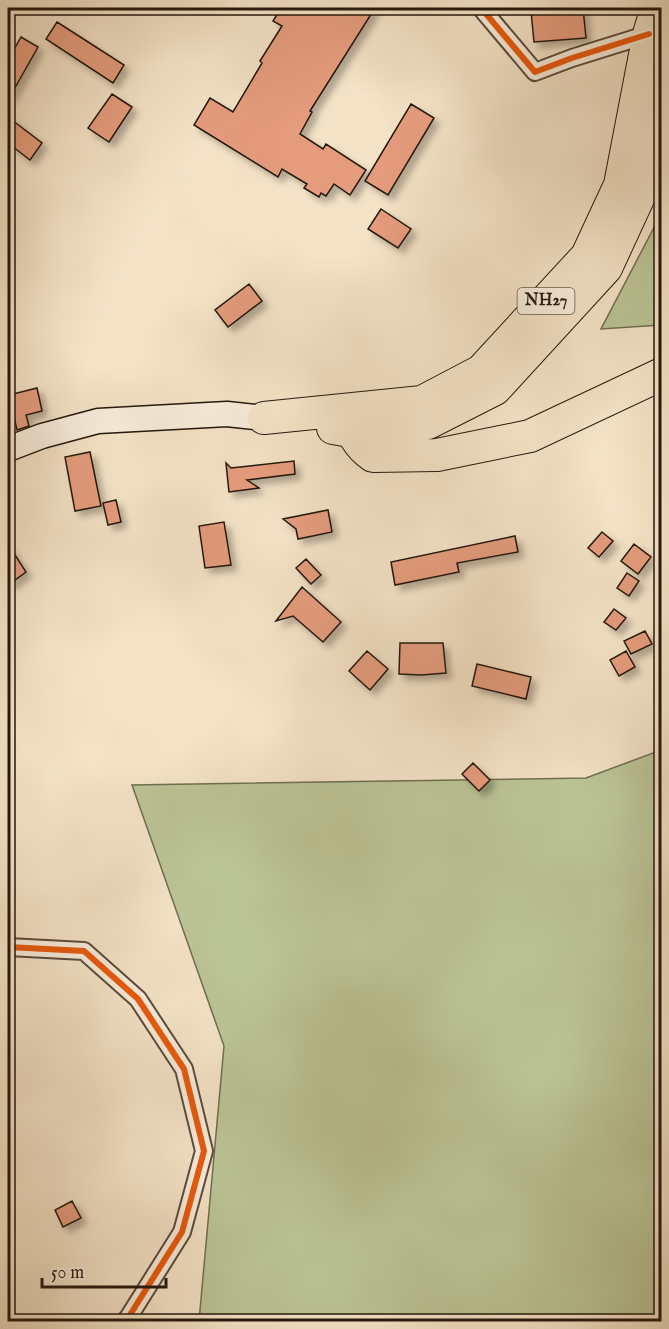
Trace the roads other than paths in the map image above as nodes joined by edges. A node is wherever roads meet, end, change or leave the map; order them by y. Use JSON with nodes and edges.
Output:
{"nodes":[{"id":1,"x":481,"y":8,"type":"edge"},
{"id":2,"x":653,"y":21,"type":"edge"},
{"id":3,"x":662,"y":65,"type":"edge"},
{"id":4,"x":662,"y":374,"type":"edge"},
{"id":5,"x":264,"y":418,"type":"joint"},
{"id":6,"x":348,"y":421,"type":"junction"},
{"id":7,"x":8,"y":449,"type":"edge"},
{"id":8,"x":8,"y":947,"type":"edge"},
{"id":9,"x":124,"y":1322,"type":"edge"}],
"edges":[{"from":1,"to":2,"type":"street"},
{"from":2,"to":6,"type":"highway","number":"NH27"},
{"from":3,"to":6,"type":"highway","number":"NH27"},
{"from":4,"to":6,"type":"highway"},
{"from":5,"to":6,"type":"highway","number":"NH27"},
{"from":5,"to":7,"type":"main road"},
{"from":8,"to":9,"type":"street"}]}
